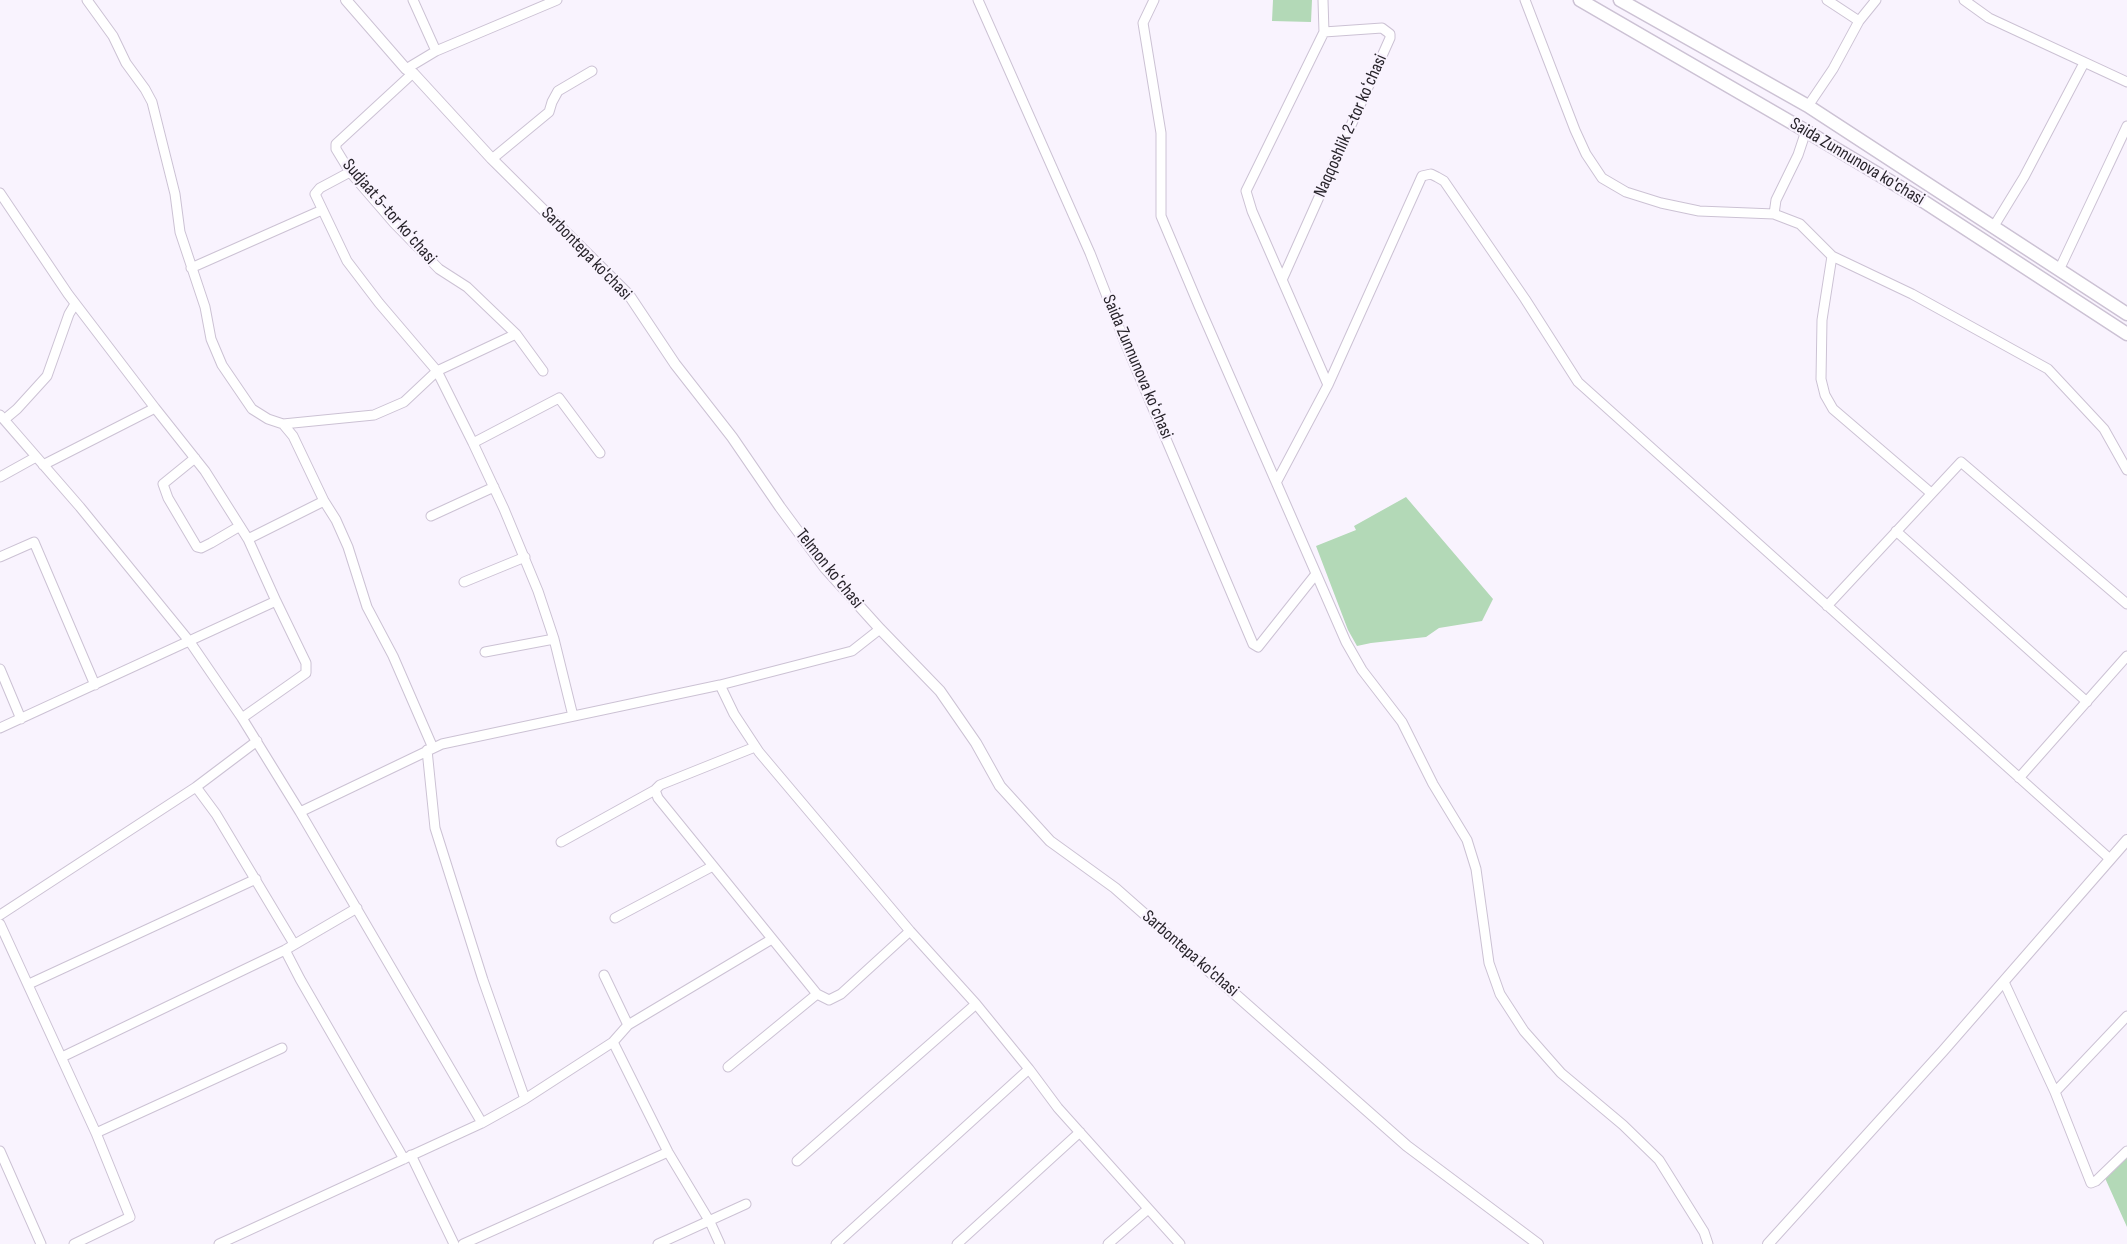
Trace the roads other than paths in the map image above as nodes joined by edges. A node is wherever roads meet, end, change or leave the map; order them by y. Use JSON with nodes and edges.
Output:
{"nodes":[{"id":1,"x":87,"y":0,"type":"edge"},
{"id":2,"x":346,"y":0,"type":"edge"},
{"id":3,"x":413,"y":0,"type":"edge"},
{"id":4,"x":557,"y":0,"type":"edge"},
{"id":5,"x":978,"y":0,"type":"edge"},
{"id":6,"x":1154,"y":0,"type":"edge"},
{"id":7,"x":1323,"y":0,"type":"edge"},
{"id":8,"x":1525,"y":0,"type":"edge"},
{"id":9,"x":1580,"y":0,"type":"edge"},
{"id":10,"x":1620,"y":0,"type":"edge"},
{"id":11,"x":1827,"y":0,"type":"edge"},
{"id":12,"x":1876,"y":0,"type":"edge"},
{"id":13,"x":1964,"y":0,"type":"edge"},
{"id":14,"x":1859,"y":21,"type":"junction"},
{"id":15,"x":1324,"y":32,"type":"junction"},
{"id":16,"x":436,"y":51,"type":"junction"},
{"id":17,"x":2084,"y":62,"type":"junction"},
{"id":18,"x":409,"y":71,"type":"junction"},
{"id":19,"x":592,"y":71,"type":"dead end"},
{"id":20,"x":2127,"y":81,"type":"edge"},
{"id":21,"x":1808,"y":106,"type":"junction"},
{"id":22,"x":2127,"y":126,"type":"edge"},
{"id":23,"x":1806,"y":131,"type":"junction"},
{"id":24,"x":492,"y":159,"type":"junction"},
{"id":25,"x":350,"y":172,"type":"junction"},
{"id":26,"x":0,"y":193,"type":"edge"},
{"id":27,"x":322,"y":210,"type":"junction"},
{"id":28,"x":1774,"y":214,"type":"junction"},
{"id":29,"x":1994,"y":226,"type":"junction"},
{"id":30,"x":1832,"y":256,"type":"junction"},
{"id":31,"x":191,"y":268,"type":"junction"},
{"id":32,"x":2060,"y":268,"type":"junction"},
{"id":33,"x":1282,"y":280,"type":"junction"},
{"id":34,"x":75,"y":304,"type":"junction"},
{"id":35,"x":2127,"y":314,"type":"edge"},
{"id":36,"x":516,"y":334,"type":"junction"},
{"id":37,"x":2127,"y":334,"type":"edge"},
{"id":38,"x":437,"y":371,"type":"junction"},
{"id":39,"x":542,"y":371,"type":"dead end"},
{"id":40,"x":1328,"y":385,"type":"junction"},
{"id":41,"x":155,"y":408,"type":"junction"},
{"id":42,"x":2,"y":417,"type":"edge"},
{"id":43,"x":283,"y":424,"type":"junction"},
{"id":44,"x":473,"y":443,"type":"junction"},
{"id":45,"x":600,"y":453,"type":"dead end"},
{"id":46,"x":36,"y":457,"type":"junction"},
{"id":47,"x":195,"y":458,"type":"junction"},
{"id":48,"x":44,"y":465,"type":"junction"},
{"id":49,"x":2127,"y":470,"type":"edge"},
{"id":50,"x":0,"y":477,"type":"edge"},
{"id":51,"x":1277,"y":481,"type":"junction"},
{"id":52,"x":494,"y":487,"type":"junction"},
{"id":53,"x":1931,"y":493,"type":"junction"},
{"id":54,"x":324,"y":501,"type":"junction"},
{"id":55,"x":780,"y":507,"type":"joint"},
{"id":56,"x":431,"y":516,"type":"dead end"},
{"id":57,"x":240,"y":526,"type":"junction"},
{"id":58,"x":1896,"y":531,"type":"junction"},
{"id":59,"x":248,"y":539,"type":"junction"},
{"id":60,"x":0,"y":557,"type":"edge"},
{"id":61,"x":525,"y":557,"type":"junction"},
{"id":62,"x":1316,"y":574,"type":"junction"},
{"id":63,"x":464,"y":582,"type":"dead end"},
{"id":64,"x":276,"y":601,"type":"junction"},
{"id":65,"x":2127,"y":604,"type":"edge"},
{"id":66,"x":1827,"y":606,"type":"junction"},
{"id":67,"x":880,"y":629,"type":"junction"},
{"id":68,"x":554,"y":639,"type":"junction"},
{"id":69,"x":190,"y":642,"type":"junction"},
{"id":70,"x":485,"y":652,"type":"dead end"},
{"id":71,"x":2127,"y":656,"type":"edge"},
{"id":72,"x":0,"y":669,"type":"edge"},
{"id":73,"x":95,"y":685,"type":"junction"},
{"id":74,"x":720,"y":685,"type":"junction"},
{"id":75,"x":2087,"y":702,"type":"junction"},
{"id":76,"x":573,"y":716,"type":"junction"},
{"id":77,"x":242,"y":718,"type":"junction"},
{"id":78,"x":22,"y":719,"type":"junction"},
{"id":79,"x":0,"y":728,"type":"edge"},
{"id":80,"x":257,"y":741,"type":"junction"},
{"id":81,"x":755,"y":747,"type":"junction"},
{"id":82,"x":430,"y":749,"type":"junction"},
{"id":83,"x":2019,"y":778,"type":"junction"},
{"id":84,"x":196,"y":787,"type":"junction"},
{"id":85,"x":655,"y":790,"type":"junction"},
{"id":86,"x":300,"y":812,"type":"junction"},
{"id":87,"x":2127,"y":840,"type":"edge"},
{"id":88,"x":561,"y":842,"type":"dead end"},
{"id":89,"x":2110,"y":859,"type":"junction"},
{"id":90,"x":713,"y":866,"type":"junction"},
{"id":91,"x":256,"y":879,"type":"junction"},
{"id":92,"x":357,"y":908,"type":"junction"},
{"id":93,"x":0,"y":914,"type":"edge"},
{"id":94,"x":615,"y":918,"type":"dead end"},
{"id":95,"x":0,"y":924,"type":"edge"},
{"id":96,"x":910,"y":931,"type":"junction"},
{"id":97,"x":772,"y":939,"type":"junction"},
{"id":98,"x":294,"y":944,"type":"junction"},
{"id":99,"x":285,"y":950,"type":"junction"},
{"id":100,"x":604,"y":975,"type":"dead end"},
{"id":101,"x":2004,"y":982,"type":"junction"},
{"id":102,"x":28,"y":984,"type":"junction"},
{"id":103,"x":817,"y":994,"type":"junction"},
{"id":104,"x":976,"y":1004,"type":"junction"},
{"id":105,"x":2127,"y":1016,"type":"edge"},
{"id":106,"x":628,"y":1025,"type":"junction"},
{"id":107,"x":613,"y":1042,"type":"junction"},
{"id":108,"x":282,"y":1048,"type":"dead end"},
{"id":109,"x":62,"y":1057,"type":"junction"},
{"id":110,"x":728,"y":1067,"type":"dead end"},
{"id":111,"x":1029,"y":1069,"type":"junction"},
{"id":112,"x":2055,"y":1092,"type":"junction"},
{"id":113,"x":525,"y":1100,"type":"junction"},
{"id":114,"x":482,"y":1123,"type":"junction"},
{"id":115,"x":1080,"y":1132,"type":"junction"},
{"id":116,"x":96,"y":1133,"type":"junction"},
{"id":117,"x":0,"y":1151,"type":"edge"},
{"id":118,"x":2127,"y":1151,"type":"edge"},
{"id":119,"x":668,"y":1152,"type":"junction"},
{"id":120,"x":408,"y":1157,"type":"junction"},
{"id":121,"x":797,"y":1161,"type":"dead end"},
{"id":122,"x":746,"y":1204,"type":"dead end"},
{"id":123,"x":1148,"y":1209,"type":"junction"},
{"id":124,"x":710,"y":1222,"type":"junction"},
{"id":125,"x":41,"y":1244,"type":"edge"},
{"id":126,"x":74,"y":1244,"type":"edge"},
{"id":127,"x":219,"y":1244,"type":"edge"},
{"id":128,"x":454,"y":1244,"type":"edge"},
{"id":129,"x":463,"y":1244,"type":"edge"},
{"id":130,"x":658,"y":1244,"type":"edge"},
{"id":131,"x":720,"y":1244,"type":"edge"},
{"id":132,"x":836,"y":1244,"type":"edge"},
{"id":133,"x":957,"y":1244,"type":"edge"},
{"id":134,"x":1108,"y":1244,"type":"edge"},
{"id":135,"x":1180,"y":1244,"type":"edge"},
{"id":136,"x":1538,"y":1244,"type":"edge"},
{"id":137,"x":1708,"y":1244,"type":"edge"},
{"id":138,"x":1768,"y":1244,"type":"edge"}],
"edges":[{"from":1,"to":31,"type":"street"},
{"from":2,"to":18,"type":"street","name":"Sarbontepa ko'chasi"},
{"from":3,"to":16,"type":"street"},
{"from":4,"to":16,"type":"street"},
{"from":5,"to":62,"type":"street","name":"Saida Zunnunova koʻchasi"},
{"from":6,"to":51,"type":"street"},
{"from":7,"to":15,"type":"street"},
{"from":8,"to":28,"type":"street"},
{"from":9,"to":23,"type":"main road","name":"Saida Zunnunova ko'chasi"},
{"from":10,"to":21,"type":"main road","name":"Saida Zunnunova ko'chasi"},
{"from":11,"to":14,"type":"street"},
{"from":12,"to":14,"type":"street"},
{"from":13,"to":17,"type":"street"},
{"from":14,"to":21,"type":"street"},
{"from":15,"to":33,"type":"street"},
{"from":15,"to":33,"type":"street","name":"Naqqoshlik 2-tor koʻchasi"},
{"from":16,"to":18,"type":"street"},
{"from":17,"to":20,"type":"street"},
{"from":17,"to":29,"type":"street"},
{"from":18,"to":24,"type":"street","name":"Sarbontepa ko'chasi"},
{"from":18,"to":25,"type":"street","name":"Sudjaat 5-tor koʻchasi"},
{"from":19,"to":24,"type":"street"},
{"from":21,"to":29,"type":"main road","name":"Saida Zunnunova ko'chasi"},
{"from":22,"to":32,"type":"street"},
{"from":23,"to":28,"type":"street"},
{"from":23,"to":37,"type":"main road","name":"Saida Zunnunova ko'chasi"},
{"from":24,"to":55,"type":"street","name":"Sarbontepa ko'chasi"},
{"from":25,"to":27,"type":"street"},
{"from":25,"to":36,"type":"street","name":"Sudjaat 5-tor koʻchasi"},
{"from":26,"to":34,"type":"street"},
{"from":27,"to":31,"type":"street"},
{"from":27,"to":38,"type":"street"},
{"from":28,"to":30,"type":"street"},
{"from":29,"to":32,"type":"main road","name":"Saida Zunnunova ko'chasi"},
{"from":30,"to":49,"type":"street"},
{"from":30,"to":53,"type":"street"},
{"from":31,"to":43,"type":"street"},
{"from":32,"to":35,"type":"main road","name":"Saida Zunnunova ko'chasi"},
{"from":33,"to":40,"type":"street"},
{"from":34,"to":41,"type":"street"},
{"from":34,"to":42,"type":"street"},
{"from":36,"to":38,"type":"street"},
{"from":36,"to":39,"type":"street","name":"Sudjaat 5-tor koʻchasi"},
{"from":38,"to":43,"type":"street"},
{"from":38,"to":44,"type":"street"},
{"from":40,"to":51,"type":"street"},
{"from":40,"to":66,"type":"street"},
{"from":41,"to":47,"type":"street"},
{"from":41,"to":48,"type":"street"},
{"from":42,"to":46,"type":"street"},
{"from":43,"to":54,"type":"street"},
{"from":44,"to":45,"type":"street"},
{"from":44,"to":52,"type":"street"},
{"from":46,"to":48,"type":"street"},
{"from":46,"to":50,"type":"street"},
{"from":47,"to":57,"type":"street"},
{"from":47,"to":57,"type":"street"},
{"from":48,"to":69,"type":"street"},
{"from":51,"to":62,"type":"street"},
{"from":52,"to":56,"type":"street"},
{"from":52,"to":61,"type":"street"},
{"from":53,"to":58,"type":"street"},
{"from":53,"to":65,"type":"street"},
{"from":54,"to":59,"type":"street"},
{"from":54,"to":82,"type":"street"},
{"from":55,"to":67,"type":"street","name":"Telmon koʻchasi"},
{"from":57,"to":59,"type":"street"},
{"from":58,"to":66,"type":"street"},
{"from":58,"to":75,"type":"street"},
{"from":59,"to":64,"type":"street"},
{"from":60,"to":73,"type":"street"},
{"from":61,"to":63,"type":"street"},
{"from":61,"to":68,"type":"street"},
{"from":62,"to":137,"type":"street"},
{"from":64,"to":69,"type":"street"},
{"from":64,"to":77,"type":"street"},
{"from":66,"to":83,"type":"street"},
{"from":67,"to":74,"type":"street"},
{"from":67,"to":136,"type":"street","name":"Sarbontepa ko'chasi"},
{"from":68,"to":70,"type":"street"},
{"from":68,"to":76,"type":"street"},
{"from":69,"to":73,"type":"street"},
{"from":69,"to":77,"type":"street"},
{"from":71,"to":75,"type":"street"},
{"from":72,"to":78,"type":"street"},
{"from":73,"to":78,"type":"street"},
{"from":74,"to":76,"type":"street"},
{"from":74,"to":81,"type":"street"},
{"from":75,"to":83,"type":"street"},
{"from":76,"to":82,"type":"street"},
{"from":77,"to":80,"type":"street"},
{"from":78,"to":79,"type":"street"},
{"from":80,"to":84,"type":"street"},
{"from":80,"to":86,"type":"street"},
{"from":81,"to":85,"type":"street"},
{"from":81,"to":96,"type":"street"},
{"from":82,"to":86,"type":"street"},
{"from":82,"to":113,"type":"street"},
{"from":83,"to":89,"type":"street"},
{"from":84,"to":91,"type":"street"},
{"from":84,"to":93,"type":"street"},
{"from":85,"to":88,"type":"street"},
{"from":85,"to":90,"type":"street"},
{"from":86,"to":92,"type":"street"},
{"from":87,"to":89,"type":"street"},
{"from":89,"to":101,"type":"street"},
{"from":90,"to":94,"type":"street"},
{"from":90,"to":97,"type":"street"},
{"from":91,"to":98,"type":"street"},
{"from":91,"to":102,"type":"street"},
{"from":92,"to":98,"type":"street"},
{"from":92,"to":114,"type":"street"},
{"from":95,"to":102,"type":"street"},
{"from":96,"to":103,"type":"street"},
{"from":96,"to":104,"type":"street"},
{"from":97,"to":103,"type":"street"},
{"from":97,"to":106,"type":"street"},
{"from":98,"to":99,"type":"street"},
{"from":99,"to":109,"type":"street"},
{"from":99,"to":120,"type":"street"},
{"from":100,"to":106,"type":"street"},
{"from":101,"to":112,"type":"street"},
{"from":101,"to":138,"type":"street"},
{"from":102,"to":109,"type":"street"},
{"from":103,"to":110,"type":"street"},
{"from":104,"to":111,"type":"street"},
{"from":104,"to":121,"type":"street"},
{"from":105,"to":112,"type":"street"},
{"from":106,"to":107,"type":"street"},
{"from":107,"to":113,"type":"street"},
{"from":107,"to":119,"type":"street"},
{"from":108,"to":116,"type":"street"},
{"from":109,"to":116,"type":"street"},
{"from":111,"to":115,"type":"street"},
{"from":111,"to":132,"type":"street"},
{"from":112,"to":118,"type":"street"},
{"from":113,"to":114,"type":"street"},
{"from":114,"to":120,"type":"street"},
{"from":115,"to":123,"type":"street"},
{"from":115,"to":133,"type":"street"},
{"from":116,"to":126,"type":"street"},
{"from":117,"to":125,"type":"street"},
{"from":119,"to":124,"type":"street"},
{"from":119,"to":129,"type":"street"},
{"from":120,"to":127,"type":"street"},
{"from":120,"to":128,"type":"street"},
{"from":122,"to":124,"type":"street"},
{"from":123,"to":134,"type":"street"},
{"from":123,"to":135,"type":"street"},
{"from":124,"to":130,"type":"street"},
{"from":124,"to":131,"type":"street"}]}
